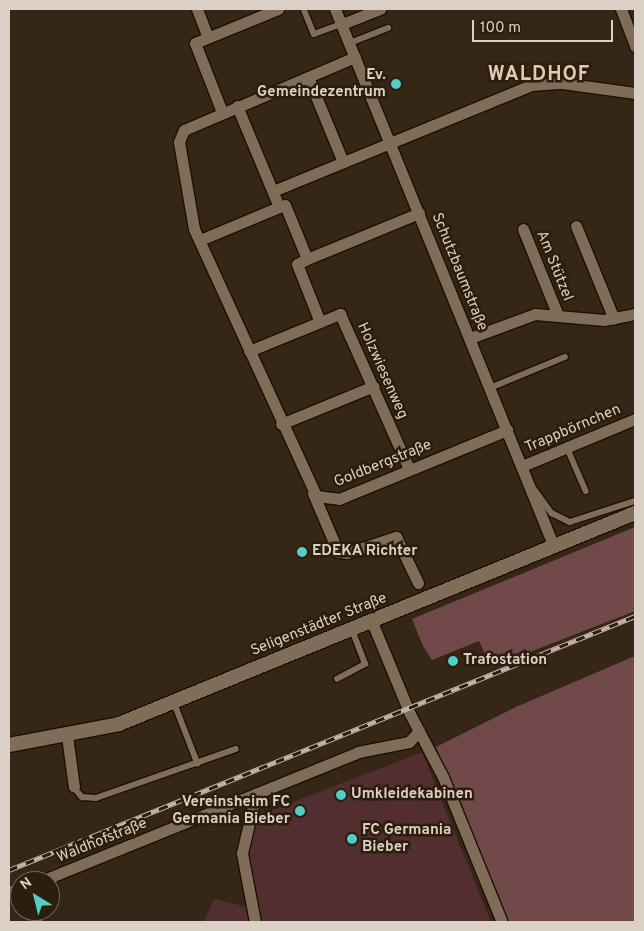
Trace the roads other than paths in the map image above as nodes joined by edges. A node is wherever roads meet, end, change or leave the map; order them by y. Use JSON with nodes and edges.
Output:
{"nodes":[{"id":1,"x":197,"y":9,"type":"edge"},
{"id":2,"x":278,"y":9,"type":"edge"},
{"id":3,"x":304,"y":9,"type":"edge"},
{"id":4,"x":335,"y":9,"type":"edge"},
{"id":5,"x":380,"y":9,"type":"edge"},
{"id":6,"x":621,"y":9,"type":"edge"},
{"id":7,"x":255,"y":13,"type":"edge"},
{"id":8,"x":342,"y":24,"type":"junction"},
{"id":9,"x":388,"y":28,"type":"dead end"},
{"id":10,"x":208,"y":38,"type":"junction"},
{"id":11,"x":350,"y":43,"type":"junction"},
{"id":12,"x":635,"y":46,"type":"edge"},
{"id":13,"x":355,"y":57,"type":"junction"},
{"id":14,"x":308,"y":76,"type":"junction"},
{"id":15,"x":635,"y":93,"type":"edge"},
{"id":16,"x":237,"y":106,"type":"junction"},
{"id":17,"x":222,"y":112,"type":"junction"},
{"id":18,"x":390,"y":142,"type":"junction"},
{"id":19,"x":343,"y":162,"type":"junction"},
{"id":20,"x":273,"y":191,"type":"junction"},
{"id":21,"x":419,"y":206,"type":"junction"},
{"id":22,"x":279,"y":207,"type":"junction"},
{"id":23,"x":576,"y":226,"type":"dead end"},
{"id":24,"x":523,"y":229,"type":"dead end"},
{"id":25,"x":200,"y":240,"type":"junction"},
{"id":26,"x":307,"y":259,"type":"junction"},
{"id":27,"x":557,"y":313,"type":"junction"},
{"id":28,"x":635,"y":314,"type":"edge"},
{"id":29,"x":614,"y":319,"type":"junction"},
{"id":30,"x":320,"y":322,"type":"junction"},
{"id":31,"x":470,"y":338,"type":"junction"},
{"id":32,"x":249,"y":351,"type":"junction"},
{"id":33,"x":565,"y":357,"type":"dead end"},
{"id":34,"x":374,"y":386,"type":"junction"},
{"id":35,"x":490,"y":388,"type":"junction"},
{"id":36,"x":635,"y":418,"type":"edge"},
{"id":37,"x":281,"y":424,"type":"junction"},
{"id":38,"x":507,"y":430,"type":"junction"},
{"id":39,"x":567,"y":447,"type":"junction"},
{"id":40,"x":409,"y":469,"type":"junction"},
{"id":41,"x":523,"y":469,"type":"junction"},
{"id":42,"x":586,"y":491,"type":"dead end"},
{"id":43,"x":313,"y":493,"type":"junction"},
{"id":44,"x":635,"y":502,"type":"edge"},
{"id":45,"x":635,"y":513,"type":"edge"},
{"id":46,"x":554,"y":547,"type":"junction"},
{"id":47,"x":418,"y":583,"type":"dead end"},
{"id":48,"x":372,"y":622,"type":"junction"},
{"id":49,"x":352,"y":630,"type":"junction"},
{"id":50,"x":337,"y":679,"type":"dead end"},
{"id":51,"x":174,"y":702,"type":"junction"},
{"id":52,"x":419,"y":731,"type":"junction"},
{"id":53,"x":67,"y":736,"type":"junction"},
{"id":54,"x":9,"y":745,"type":"edge"},
{"id":55,"x":236,"y":749,"type":"dead end"},
{"id":56,"x":198,"y":764,"type":"junction"},
{"id":57,"x":74,"y":787,"type":"joint"},
{"id":58,"x":256,"y":794,"type":"junction"},
{"id":59,"x":60,"y":874,"type":"edge"},
{"id":60,"x":255,"y":922,"type":"edge"},
{"id":61,"x":502,"y":922,"type":"edge"}],
"edges":[{"from":1,"to":10,"type":"street"},
{"from":2,"to":7,"type":"street"},
{"from":3,"to":8,"type":"lane"},
{"from":4,"to":8,"type":"street","name":"Schutzbaumstraße"},
{"from":5,"to":8,"type":"street"},
{"from":6,"to":12,"type":"street"},
{"from":7,"to":10,"type":"street"},
{"from":8,"to":11,"type":"street","name":"Schutzbaumstraße"},
{"from":9,"to":11,"type":"lane"},
{"from":10,"to":17,"type":"street"},
{"from":11,"to":13,"type":"street","name":"Schutzbaumstraße"},
{"from":13,"to":14,"type":"street"},
{"from":13,"to":18,"type":"street","name":"Schutzbaumstraße"},
{"from":14,"to":16,"type":"street"},
{"from":14,"to":19,"type":"street"},
{"from":15,"to":18,"type":"street"},
{"from":16,"to":17,"type":"street"},
{"from":16,"to":20,"type":"street"},
{"from":17,"to":25,"type":"street"},
{"from":18,"to":19,"type":"street"},
{"from":18,"to":21,"type":"street","name":"Schutzbaumstraße"},
{"from":19,"to":20,"type":"street"},
{"from":20,"to":22,"type":"street"},
{"from":21,"to":26,"type":"street"},
{"from":21,"to":31,"type":"street","name":"Schutzbaumstraße"},
{"from":22,"to":25,"type":"street"},
{"from":22,"to":26,"type":"street"},
{"from":23,"to":29,"type":"street"},
{"from":24,"to":27,"type":"street","name":"Am Stützel"},
{"from":25,"to":32,"type":"street"},
{"from":26,"to":30,"type":"street"},
{"from":27,"to":29,"type":"street","name":"Am Stützel"},
{"from":27,"to":31,"type":"street","name":"Am Stützel"},
{"from":28,"to":29,"type":"street","name":"Am Stützel"},
{"from":30,"to":32,"type":"street"},
{"from":30,"to":34,"type":"street","name":"Holzwiesenweg"},
{"from":31,"to":35,"type":"street","name":"Schutzbaumstraße"},
{"from":32,"to":37,"type":"street"},
{"from":33,"to":35,"type":"lane"},
{"from":34,"to":37,"type":"street"},
{"from":34,"to":40,"type":"street","name":"Holzwiesenweg"},
{"from":35,"to":38,"type":"street","name":"Schutzbaumstraße"},
{"from":36,"to":39,"type":"street","name":"Trappbörnchen"},
{"from":37,"to":43,"type":"street"},
{"from":38,"to":40,"type":"street","name":"Goldbergstraße"},
{"from":38,"to":41,"type":"street","name":"Schutzbaumstraße"},
{"from":39,"to":41,"type":"street","name":"Trappbörnchen"},
{"from":39,"to":42,"type":"lane"},
{"from":40,"to":43,"type":"street","name":"Goldbergstraße"},
{"from":41,"to":44,"type":"lane"},
{"from":41,"to":46,"type":"street","name":"Schutzbaumstraße"},
{"from":43,"to":47,"type":"street"},
{"from":45,"to":46,"type":"street","name":"Seligenstädter Straße"},
{"from":46,"to":48,"type":"street","name":"Seligenstädter Straße"},
{"from":48,"to":49,"type":"street","name":"Seligenstädter Straße"},
{"from":48,"to":52,"type":"street"},
{"from":49,"to":50,"type":"lane"},
{"from":49,"to":51,"type":"street","name":"Seligenstädter Straße"},
{"from":51,"to":53,"type":"street","name":"Seligenstädter Straße"},
{"from":51,"to":56,"type":"lane"},
{"from":52,"to":58,"type":"street","name":"Waldhofstraße"},
{"from":52,"to":61,"type":"street"},
{"from":53,"to":54,"type":"street","name":"Seligenstädter Straße"},
{"from":53,"to":57,"type":"street"},
{"from":55,"to":56,"type":"lane"},
{"from":56,"to":57,"type":"lane"},
{"from":58,"to":59,"type":"street","name":"Waldhofstraße"},
{"from":58,"to":60,"type":"street"}]}
